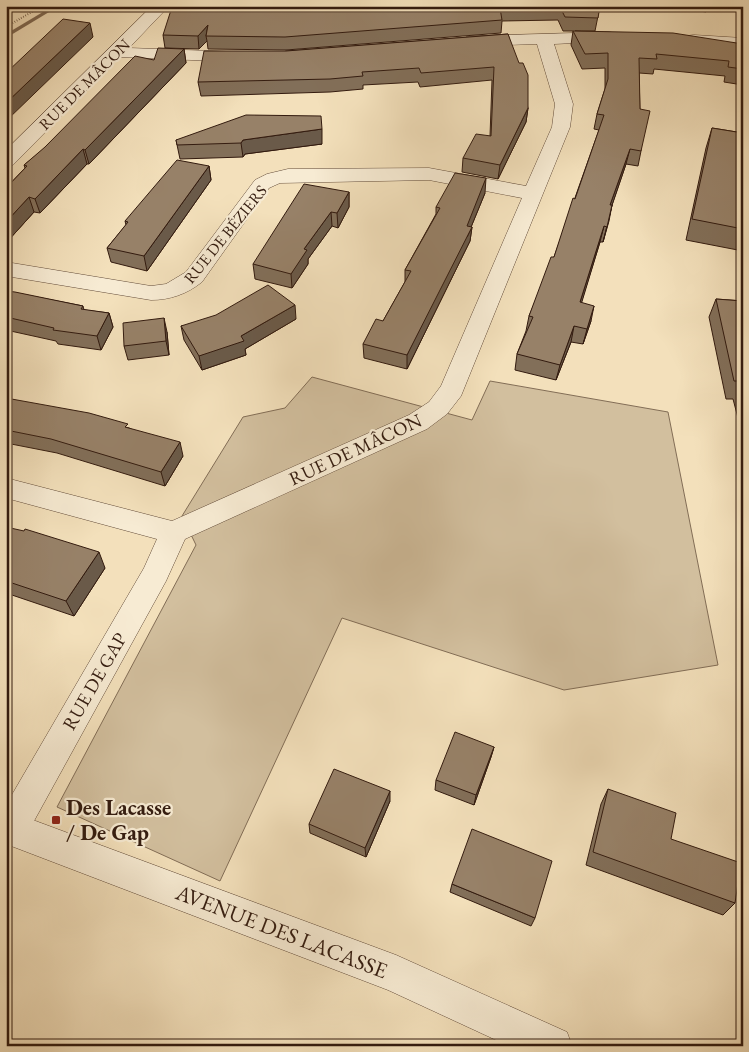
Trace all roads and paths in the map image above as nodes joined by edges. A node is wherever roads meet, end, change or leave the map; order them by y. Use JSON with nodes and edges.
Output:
{"nodes":[{"id":1,"x":42,"y":6,"type":"edge"},
{"id":2,"x":160,"y":6,"type":"edge"},
{"id":3,"x":6,"y":27,"type":"edge"},
{"id":4,"x":544,"y":38,"type":"junction"},
{"id":5,"x":629,"y":38,"type":"edge"},
{"id":6,"x":681,"y":39,"type":"edge"},
{"id":7,"x":451,"y":43,"type":"edge"},
{"id":8,"x":743,"y":43,"type":"edge"},
{"id":9,"x":116,"y":52,"type":"junction"},
{"id":10,"x":260,"y":57,"type":"edge"},
{"id":11,"x":6,"y":161,"type":"edge"},
{"id":12,"x":534,"y":194,"type":"junction"},
{"id":13,"x":6,"y":269,"type":"edge"},
{"id":14,"x":6,"y":488,"type":"edge"},
{"id":15,"x":174,"y":532,"type":"junction"},
{"id":16,"x":8,"y":828,"type":"edge"},
{"id":17,"x":553,"y":1046,"type":"edge"}],
"edges":[{"from":1,"to":3,"type":"path"},
{"from":2,"to":9,"type":"street","name":"RUE DE MÂCON"},
{"from":4,"to":5,"type":"street"},
{"from":4,"to":7,"type":"street"},
{"from":4,"to":12,"type":"street","name":"RUE DE MÂCON"},
{"from":6,"to":8,"type":"street"},
{"from":9,"to":10,"type":"street"},
{"from":9,"to":11,"type":"street","name":"RUE DE MÂCON"},
{"from":12,"to":13,"type":"street","name":"RUE DE BÉZIERS"},
{"from":12,"to":15,"type":"street","name":"RUE DE MÂCON"},
{"from":14,"to":15,"type":"street"},
{"from":15,"to":16,"type":"street","name":"RUE DE GAP"},
{"from":16,"to":17,"type":"street","name":"AVENUE DES LACASSE"}]}
